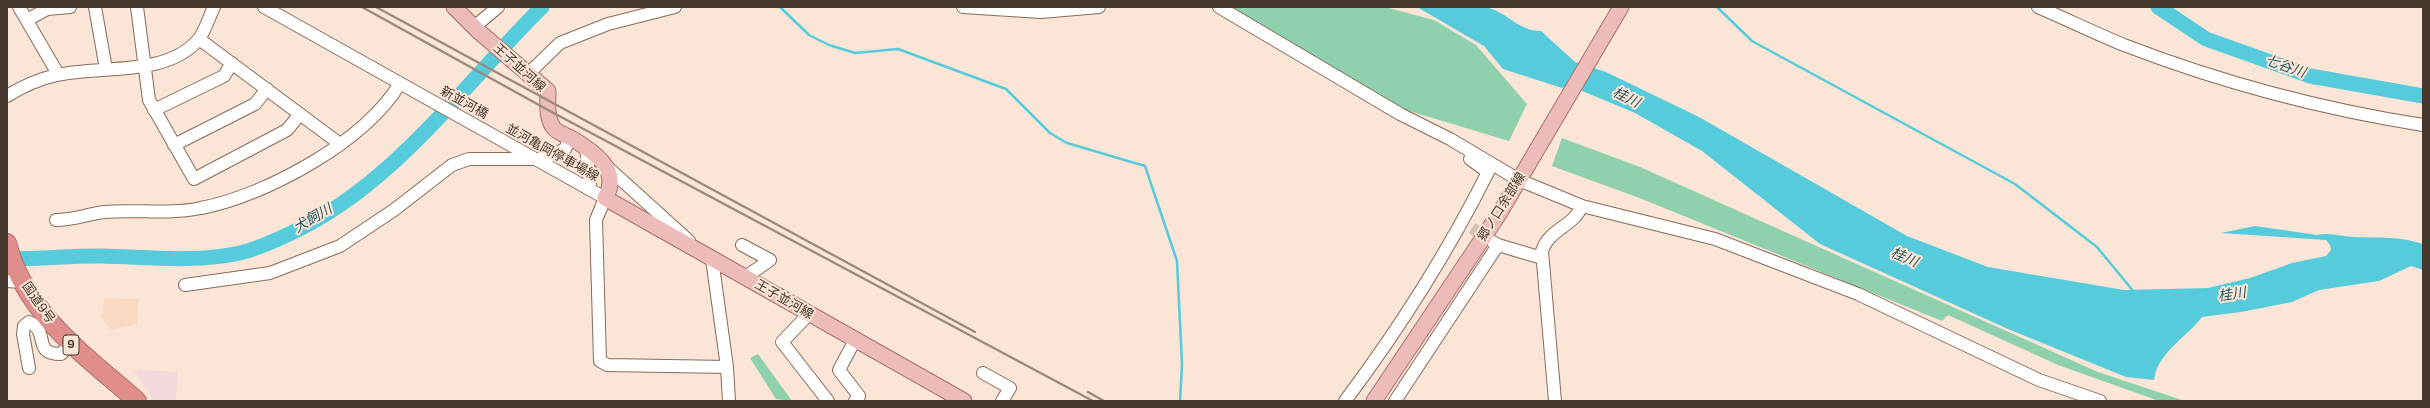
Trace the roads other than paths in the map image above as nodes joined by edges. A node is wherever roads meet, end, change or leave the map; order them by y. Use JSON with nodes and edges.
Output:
{"nodes":[{"id":1,"x":19,"y":7,"type":"edge"},
{"id":2,"x":70,"y":7,"type":"edge"},
{"id":3,"x":95,"y":7,"type":"edge"},
{"id":4,"x":137,"y":7,"type":"edge"},
{"id":5,"x":214,"y":7,"type":"edge"},
{"id":6,"x":264,"y":7,"type":"edge"},
{"id":7,"x":454,"y":7,"type":"edge"},
{"id":8,"x":498,"y":7,"type":"edge"},
{"id":9,"x":675,"y":7,"type":"edge"},
{"id":10,"x":963,"y":7,"type":"edge"},
{"id":11,"x":1098,"y":7,"type":"edge"},
{"id":12,"x":1219,"y":7,"type":"edge"},
{"id":13,"x":1621,"y":7,"type":"edge"},
{"id":14,"x":2038,"y":7,"type":"edge"},
{"id":15,"x":1086,"y":8,"type":"edge"},
{"id":16,"x":27,"y":20,"type":"junction"},
{"id":17,"x":476,"y":29,"type":"junction"},
{"id":18,"x":200,"y":39,"type":"junction"},
{"id":19,"x":232,"y":63,"type":"junction"},
{"id":20,"x":145,"y":65,"type":"junction"},
{"id":21,"x":106,"y":69,"type":"junction"},
{"id":22,"x":526,"y":72,"type":"junction"},
{"id":23,"x":58,"y":74,"type":"junction"},
{"id":24,"x":400,"y":83,"type":"junction"},
{"id":25,"x":266,"y":89,"type":"junction"},
{"id":26,"x":7,"y":96,"type":"edge"},
{"id":27,"x":154,"y":110,"type":"junction"},
{"id":28,"x":300,"y":114,"type":"junction"},
{"id":29,"x":2423,"y":125,"type":"edge"},
{"id":30,"x":486,"y":131,"type":"joint"},
{"id":31,"x":570,"y":138,"type":"junction"},
{"id":32,"x":1450,"y":138,"type":"junction"},
{"id":33,"x":340,"y":144,"type":"junction"},
{"id":34,"x":174,"y":145,"type":"junction"},
{"id":35,"x":586,"y":147,"type":"junction"},
{"id":36,"x":604,"y":164,"type":"junction"},
{"id":37,"x":1519,"y":180,"type":"junction"},
{"id":38,"x":590,"y":184,"type":"dead end"},
{"id":39,"x":605,"y":198,"type":"junction"},
{"id":40,"x":1582,"y":206,"type":"junction"},
{"id":41,"x":56,"y":220,"type":"dead end"},
{"id":42,"x":7,"y":243,"type":"edge"},
{"id":43,"x":742,"y":245,"type":"dead end"},
{"id":44,"x":708,"y":257,"type":"junction"},
{"id":45,"x":1542,"y":258,"type":"junction"},
{"id":46,"x":744,"y":278,"type":"junction"},
{"id":47,"x":16,"y":280,"type":"edge"},
{"id":48,"x":186,"y":285,"type":"dead end"},
{"id":49,"x":809,"y":314,"type":"junction"},
{"id":50,"x":854,"y":340,"type":"junction"},
{"id":51,"x":70,"y":344,"type":"junction"},
{"id":52,"x":1409,"y":359,"type":"dead end"},
{"id":53,"x":1422,"y":361,"type":"junction"},
{"id":54,"x":727,"y":366,"type":"junction"},
{"id":55,"x":30,"y":368,"type":"dead end"},
{"id":56,"x":983,"y":373,"type":"dead end"},
{"id":57,"x":859,"y":400,"type":"edge"},
{"id":58,"x":137,"y":401,"type":"edge"},
{"id":59,"x":729,"y":401,"type":"edge"},
{"id":60,"x":828,"y":401,"type":"edge"},
{"id":61,"x":964,"y":401,"type":"edge"},
{"id":62,"x":1002,"y":401,"type":"edge"},
{"id":63,"x":1345,"y":401,"type":"edge"},
{"id":64,"x":1374,"y":401,"type":"edge"},
{"id":65,"x":1395,"y":401,"type":"edge"},
{"id":66,"x":1555,"y":401,"type":"edge"},
{"id":67,"x":2100,"y":401,"type":"edge"}],
"edges":[{"from":1,"to":16,"type":"street"},
{"from":2,"to":16,"type":"street"},
{"from":3,"to":21,"type":"street"},
{"from":4,"to":20,"type":"street"},
{"from":5,"to":18,"type":"street"},
{"from":6,"to":24,"type":"street"},
{"from":7,"to":17,"type":"main road","name":"王子並河線"},
{"from":8,"to":17,"type":"street"},
{"from":9,"to":22,"type":"street"},
{"from":10,"to":15,"type":"street"},
{"from":11,"to":15,"type":"street"},
{"from":12,"to":32,"type":"street"},
{"from":13,"to":37,"type":"main road","name":"郷ノ口余部線"},
{"from":14,"to":29,"type":"street"},
{"from":16,"to":23,"type":"street"},
{"from":17,"to":22,"type":"main road","name":"王子並河線"},
{"from":18,"to":19,"type":"street"},
{"from":18,"to":20,"type":"street"},
{"from":19,"to":25,"type":"street"},
{"from":19,"to":27,"type":"street"},
{"from":20,"to":21,"type":"street"},
{"from":20,"to":27,"type":"street"},
{"from":21,"to":23,"type":"street"},
{"from":22,"to":31,"type":"main road","name":"王子並河線"},
{"from":23,"to":26,"type":"street"},
{"from":24,"to":30,"type":"street","name":"新並河橋"},
{"from":24,"to":33,"type":"street"},
{"from":25,"to":28,"type":"street"},
{"from":25,"to":34,"type":"street"},
{"from":27,"to":34,"type":"street"},
{"from":28,"to":33,"type":"street"},
{"from":28,"to":34,"type":"street"},
{"from":30,"to":39,"type":"street","name":"並河亀岡停車場線"},
{"from":31,"to":35,"type":"main road","name":"王子並河線"},
{"from":31,"to":48,"type":"street"},
{"from":32,"to":37,"type":"street"},
{"from":32,"to":63,"type":"street"},
{"from":33,"to":41,"type":"street"},
{"from":35,"to":36,"type":"main road","name":"王子並河線"},
{"from":35,"to":38,"type":"street"},
{"from":36,"to":39,"type":"main road"},
{"from":36,"to":44,"type":"street"},
{"from":37,"to":40,"type":"street"},
{"from":37,"to":64,"type":"main road","name":"郷ノ口余部線"},
{"from":39,"to":44,"type":"main road","name":"王子並河線"},
{"from":39,"to":54,"type":"street"},
{"from":40,"to":45,"type":"street"},
{"from":40,"to":67,"type":"street"},
{"from":42,"to":47,"type":"highway","name":"国道9号","number":"9"},
{"from":43,"to":46,"type":"street"},
{"from":44,"to":46,"type":"main road","name":"王子並河線"},
{"from":44,"to":54,"type":"street"},
{"from":45,"to":53,"type":"street"},
{"from":45,"to":66,"type":"street"},
{"from":46,"to":49,"type":"main road","name":"王子並河線"},
{"from":47,"to":51,"type":"highway","name":"国道9号","number":"9"},
{"from":49,"to":50,"type":"main road","name":"王子並河線"},
{"from":49,"to":60,"type":"street"},
{"from":50,"to":57,"type":"street"},
{"from":50,"to":61,"type":"main road","name":"王子並河線"},
{"from":51,"to":55,"type":"street"},
{"from":51,"to":58,"type":"highway","name":"国道9号","number":"9"},
{"from":52,"to":53,"type":"street"},
{"from":53,"to":65,"type":"street"},
{"from":54,"to":59,"type":"street"},
{"from":56,"to":62,"type":"street"}]}
